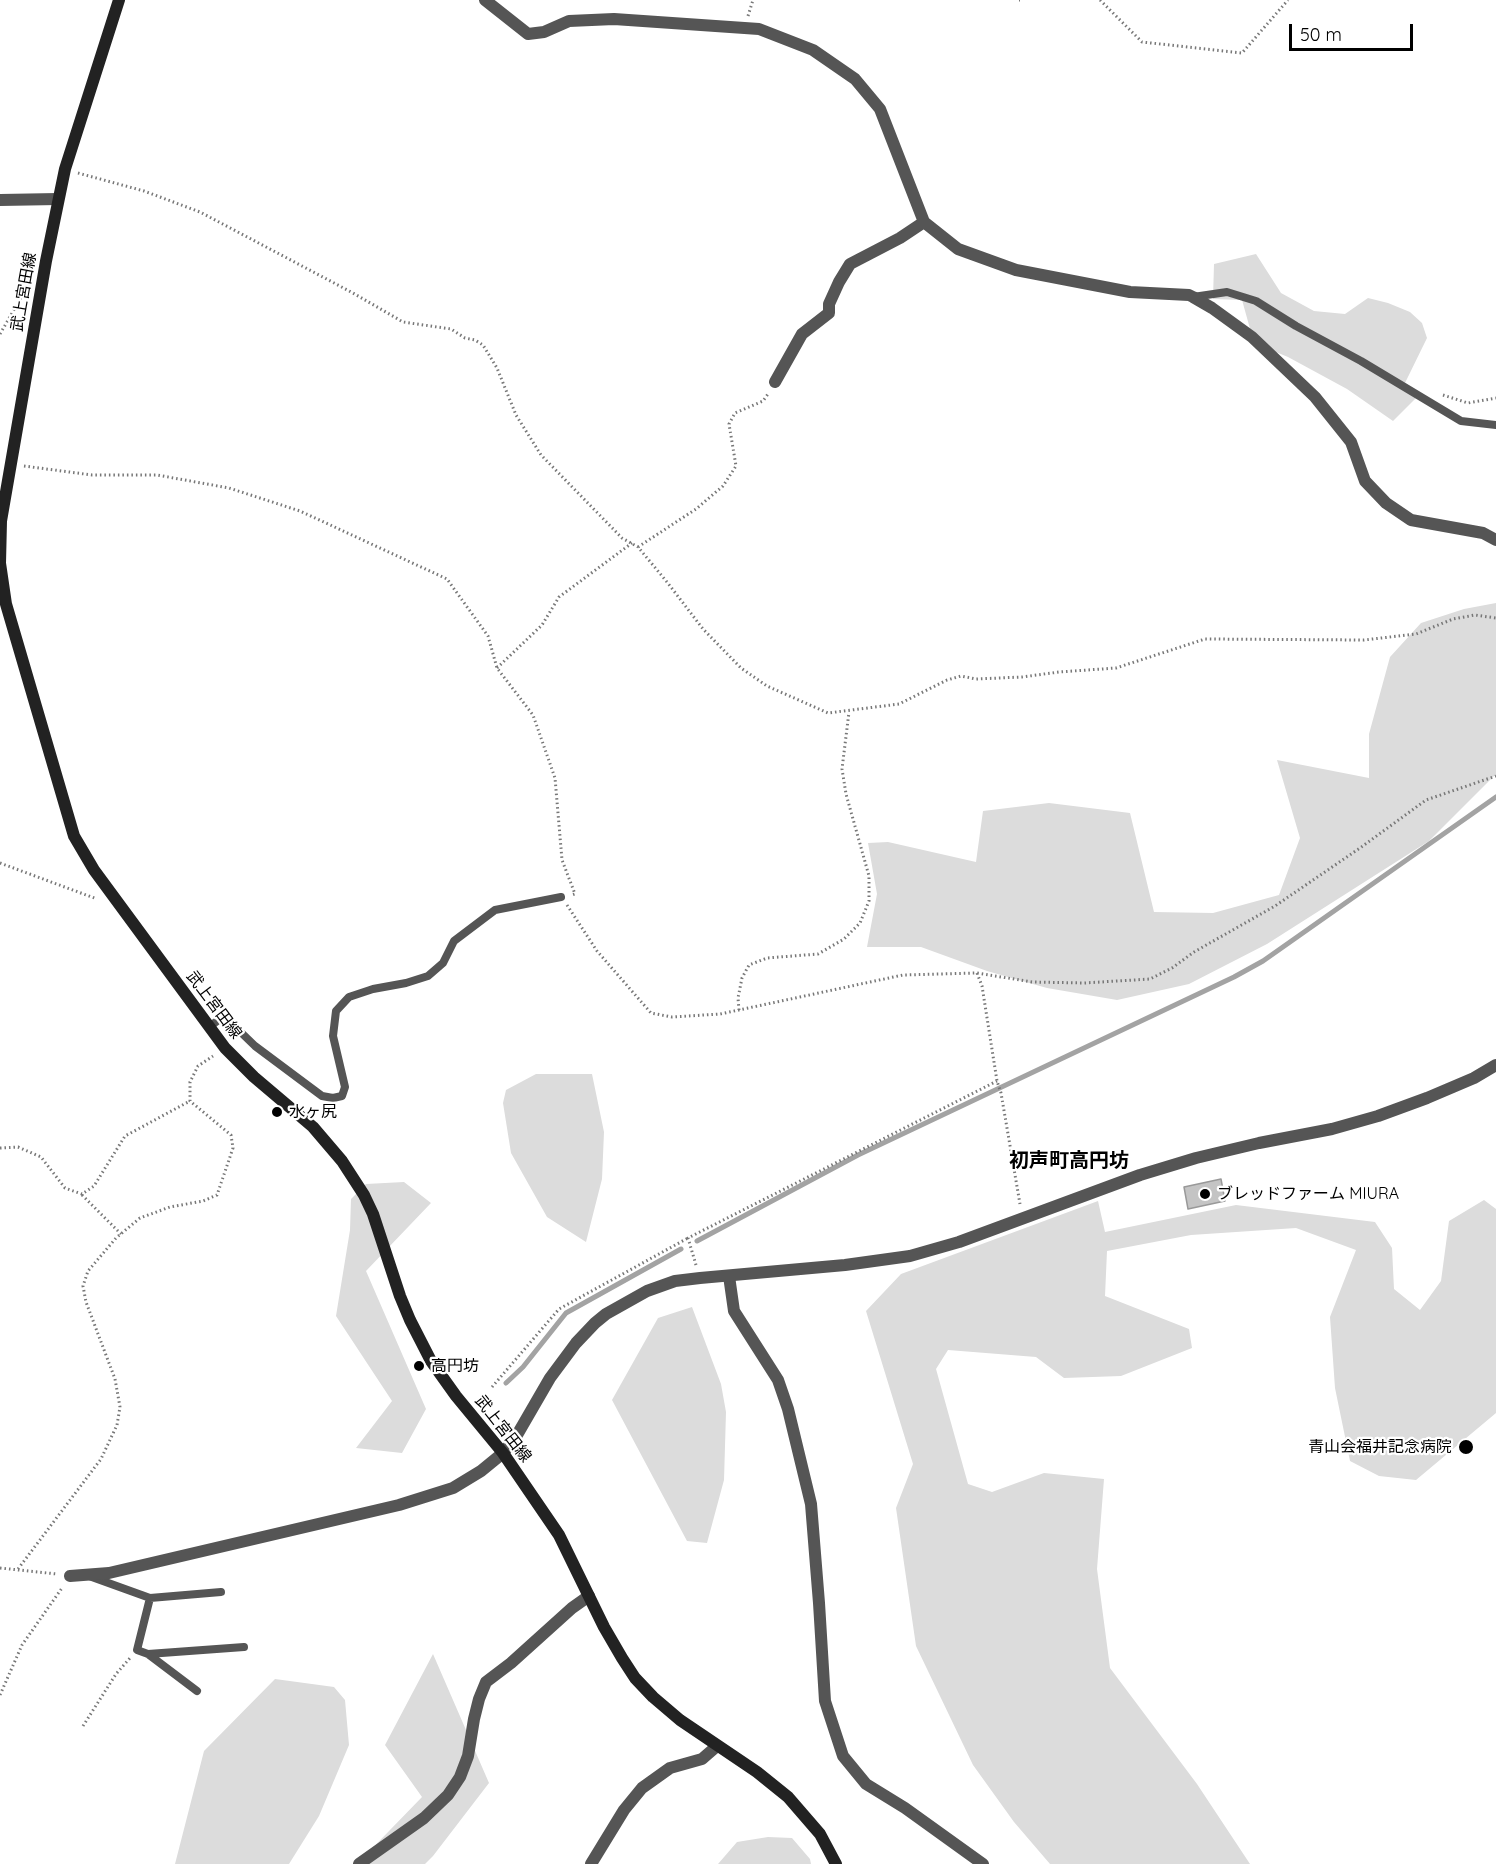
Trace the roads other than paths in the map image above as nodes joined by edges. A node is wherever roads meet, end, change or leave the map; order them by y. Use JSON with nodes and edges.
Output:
{"nodes":[{"id":1,"x":118,"y":0,"type":"edge"},
{"id":2,"x":485,"y":0,"type":"edge"},
{"id":3,"x":58,"y":199,"type":"junction"},
{"id":4,"x":0,"y":200,"type":"edge"},
{"id":5,"x":924,"y":222,"type":"junction"},
{"id":6,"x":1192,"y":297,"type":"junction"},
{"id":7,"x":774,"y":382,"type":"road end"},
{"id":8,"x":1496,"y":425,"type":"edge"},
{"id":9,"x":1496,"y":540,"type":"edge"},
{"id":10,"x":561,"y":897,"type":"road end"},
{"id":11,"x":209,"y":1027,"type":"junction"},
{"id":12,"x":1496,"y":1065,"type":"edge"},
{"id":13,"x":729,"y":1276,"type":"junction"},
{"id":14,"x":503,"y":1453,"type":"junction"},
{"id":15,"x":86,"y":1575,"type":"junction"},
{"id":16,"x":70,"y":1576,"type":"road end"},
{"id":17,"x":221,"y":1592,"type":"dead end"},
{"id":18,"x":589,"y":1596,"type":"junction"},
{"id":19,"x":150,"y":1598,"type":"junction"},
{"id":20,"x":244,"y":1647,"type":"dead end"},
{"id":21,"x":148,"y":1654,"type":"junction"},
{"id":22,"x":197,"y":1691,"type":"dead end"},
{"id":23,"x":717,"y":1746,"type":"junction"},
{"id":24,"x":359,"y":1864,"type":"edge"},
{"id":25,"x":591,"y":1864,"type":"edge"},
{"id":26,"x":836,"y":1864,"type":"edge"},
{"id":27,"x":983,"y":1864,"type":"edge"}],
"edges":[{"from":1,"to":3,"type":"main road","name":"武上宮田線"},
{"from":2,"to":5,"type":"street"},
{"from":3,"to":4,"type":"street"},
{"from":3,"to":11,"type":"main road","name":"武上宮田線"},
{"from":5,"to":6,"type":"street"},
{"from":5,"to":7,"type":"street"},
{"from":6,"to":8,"type":"lane"},
{"from":6,"to":9,"type":"street"},
{"from":10,"to":11,"type":"lane"},
{"from":11,"to":14,"type":"main road","name":"武上宮田線"},
{"from":12,"to":13,"type":"street"},
{"from":13,"to":14,"type":"street"},
{"from":13,"to":27,"type":"street"},
{"from":14,"to":15,"type":"street"},
{"from":14,"to":18,"type":"main road","name":"武上宮田線"},
{"from":15,"to":16,"type":"street"},
{"from":15,"to":19,"type":"lane"},
{"from":17,"to":19,"type":"lane"},
{"from":18,"to":23,"type":"main road","name":"武上宮田線"},
{"from":18,"to":24,"type":"street"},
{"from":19,"to":21,"type":"lane"},
{"from":20,"to":21,"type":"lane"},
{"from":21,"to":22,"type":"lane"},
{"from":23,"to":25,"type":"street"},
{"from":23,"to":26,"type":"main road","name":"武上宮田線"}]}
